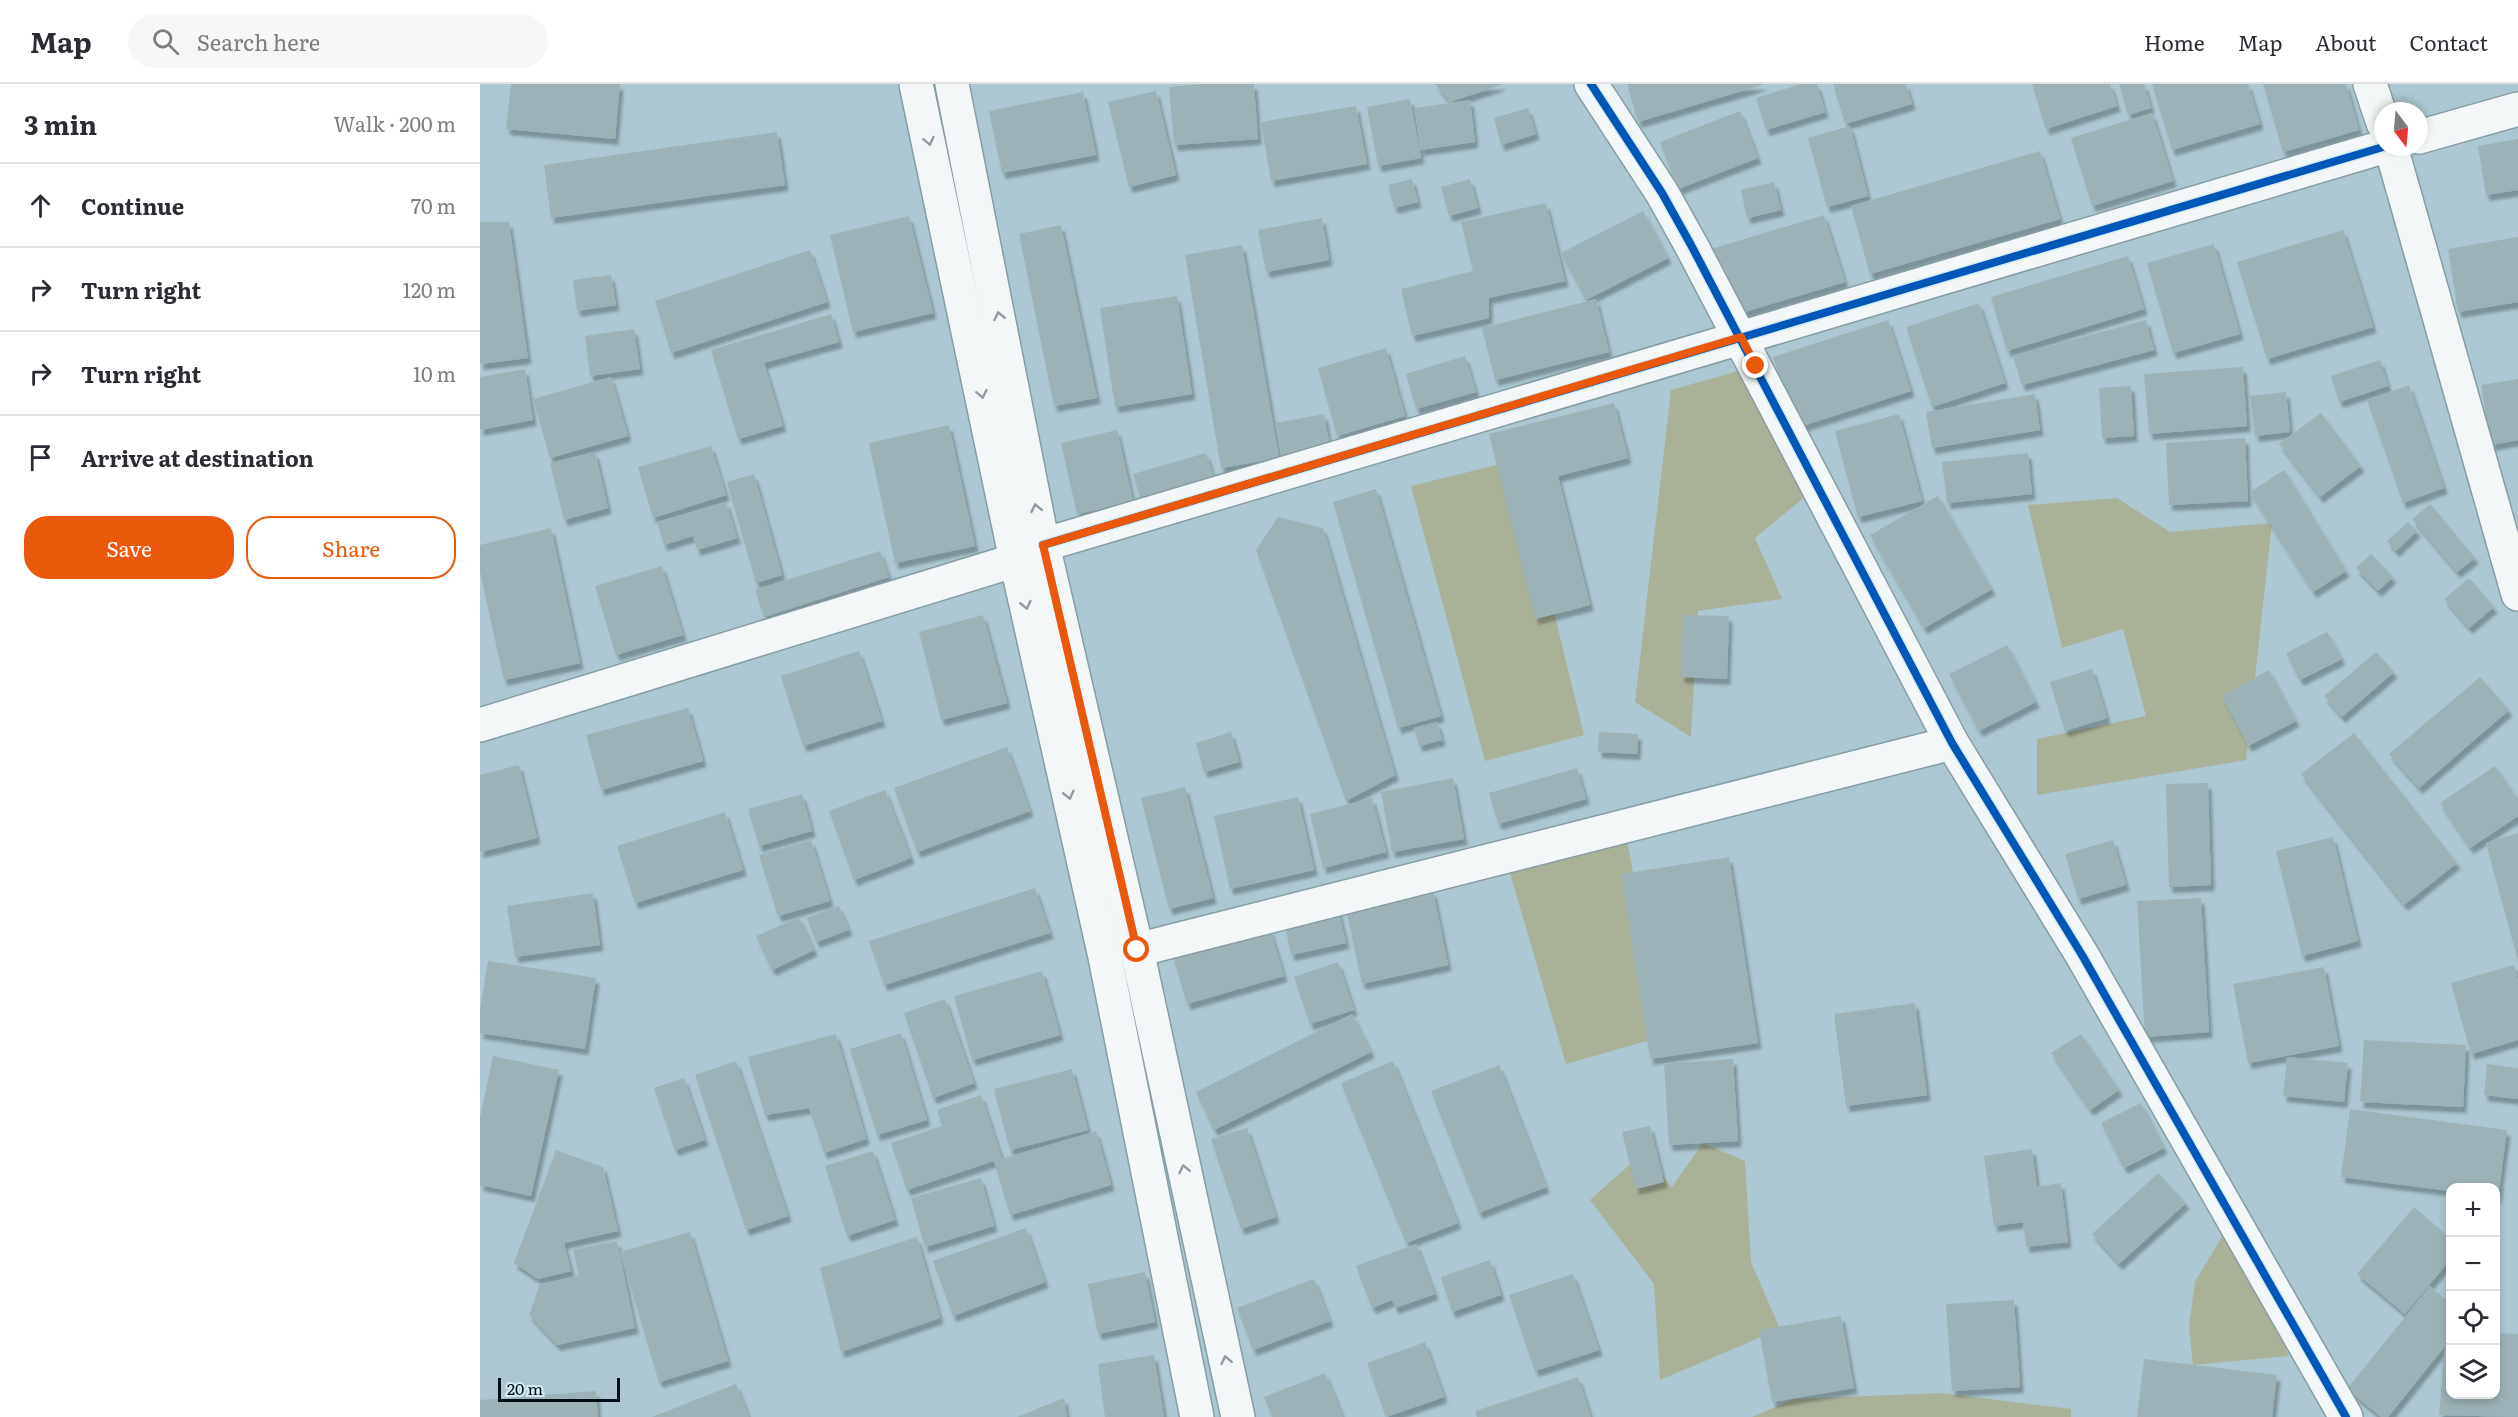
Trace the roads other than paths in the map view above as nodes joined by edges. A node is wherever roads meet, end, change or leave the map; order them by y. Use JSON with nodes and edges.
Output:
{"nodes":[{"id":1,"x":916,"y":84,"type":"edge"},
{"id":2,"x":952,"y":84,"type":"edge"},
{"id":3,"x":1591,"y":84,"type":"edge"},
{"id":4,"x":2370,"y":84,"type":"edge"},
{"id":5,"x":2376,"y":102,"type":"edge"},
{"id":6,"x":2518,"y":109,"type":"edge"},
{"id":7,"x":2428,"y":134,"type":"edge"},
{"id":8,"x":2374,"y":150,"type":"edge"},
{"id":9,"x":2394,"y":156,"type":"edge"},
{"id":10,"x":1741,"y":337,"type":"junction"},
{"id":11,"x":1030,"y":553,"type":"junction"},
{"id":12,"x":2518,"y":594,"type":"edge"},
{"id":13,"x":480,"y":725,"type":"edge"},
{"id":14,"x":1952,"y":743,"type":"junction"},
{"id":15,"x":1137,"y":950,"type":"junction"},
{"id":16,"x":1197,"y":1417,"type":"edge"},
{"id":17,"x":1238,"y":1417,"type":"edge"},
{"id":18,"x":2346,"y":1417,"type":"edge"}],
"edges":[{"from":1,"to":11,"type":"street","one_way":true},
{"from":11,"to":2,"type":"street","one_way":true},
{"from":3,"to":10,"type":"street"},
{"from":4,"to":5,"type":"street"},
{"from":6,"to":7,"type":"street"},
{"from":8,"to":10,"type":"street"},
{"from":9,"to":12,"type":"street"},
{"from":10,"to":11,"type":"street"},
{"from":10,"to":14,"type":"street"},
{"from":11,"to":13,"type":"street"},
{"from":11,"to":15,"type":"street"},
{"from":11,"to":16,"type":"street","one_way":true},
{"from":14,"to":15,"type":"street"},
{"from":14,"to":18,"type":"street"},
{"from":17,"to":15,"type":"street","one_way":true}]}
